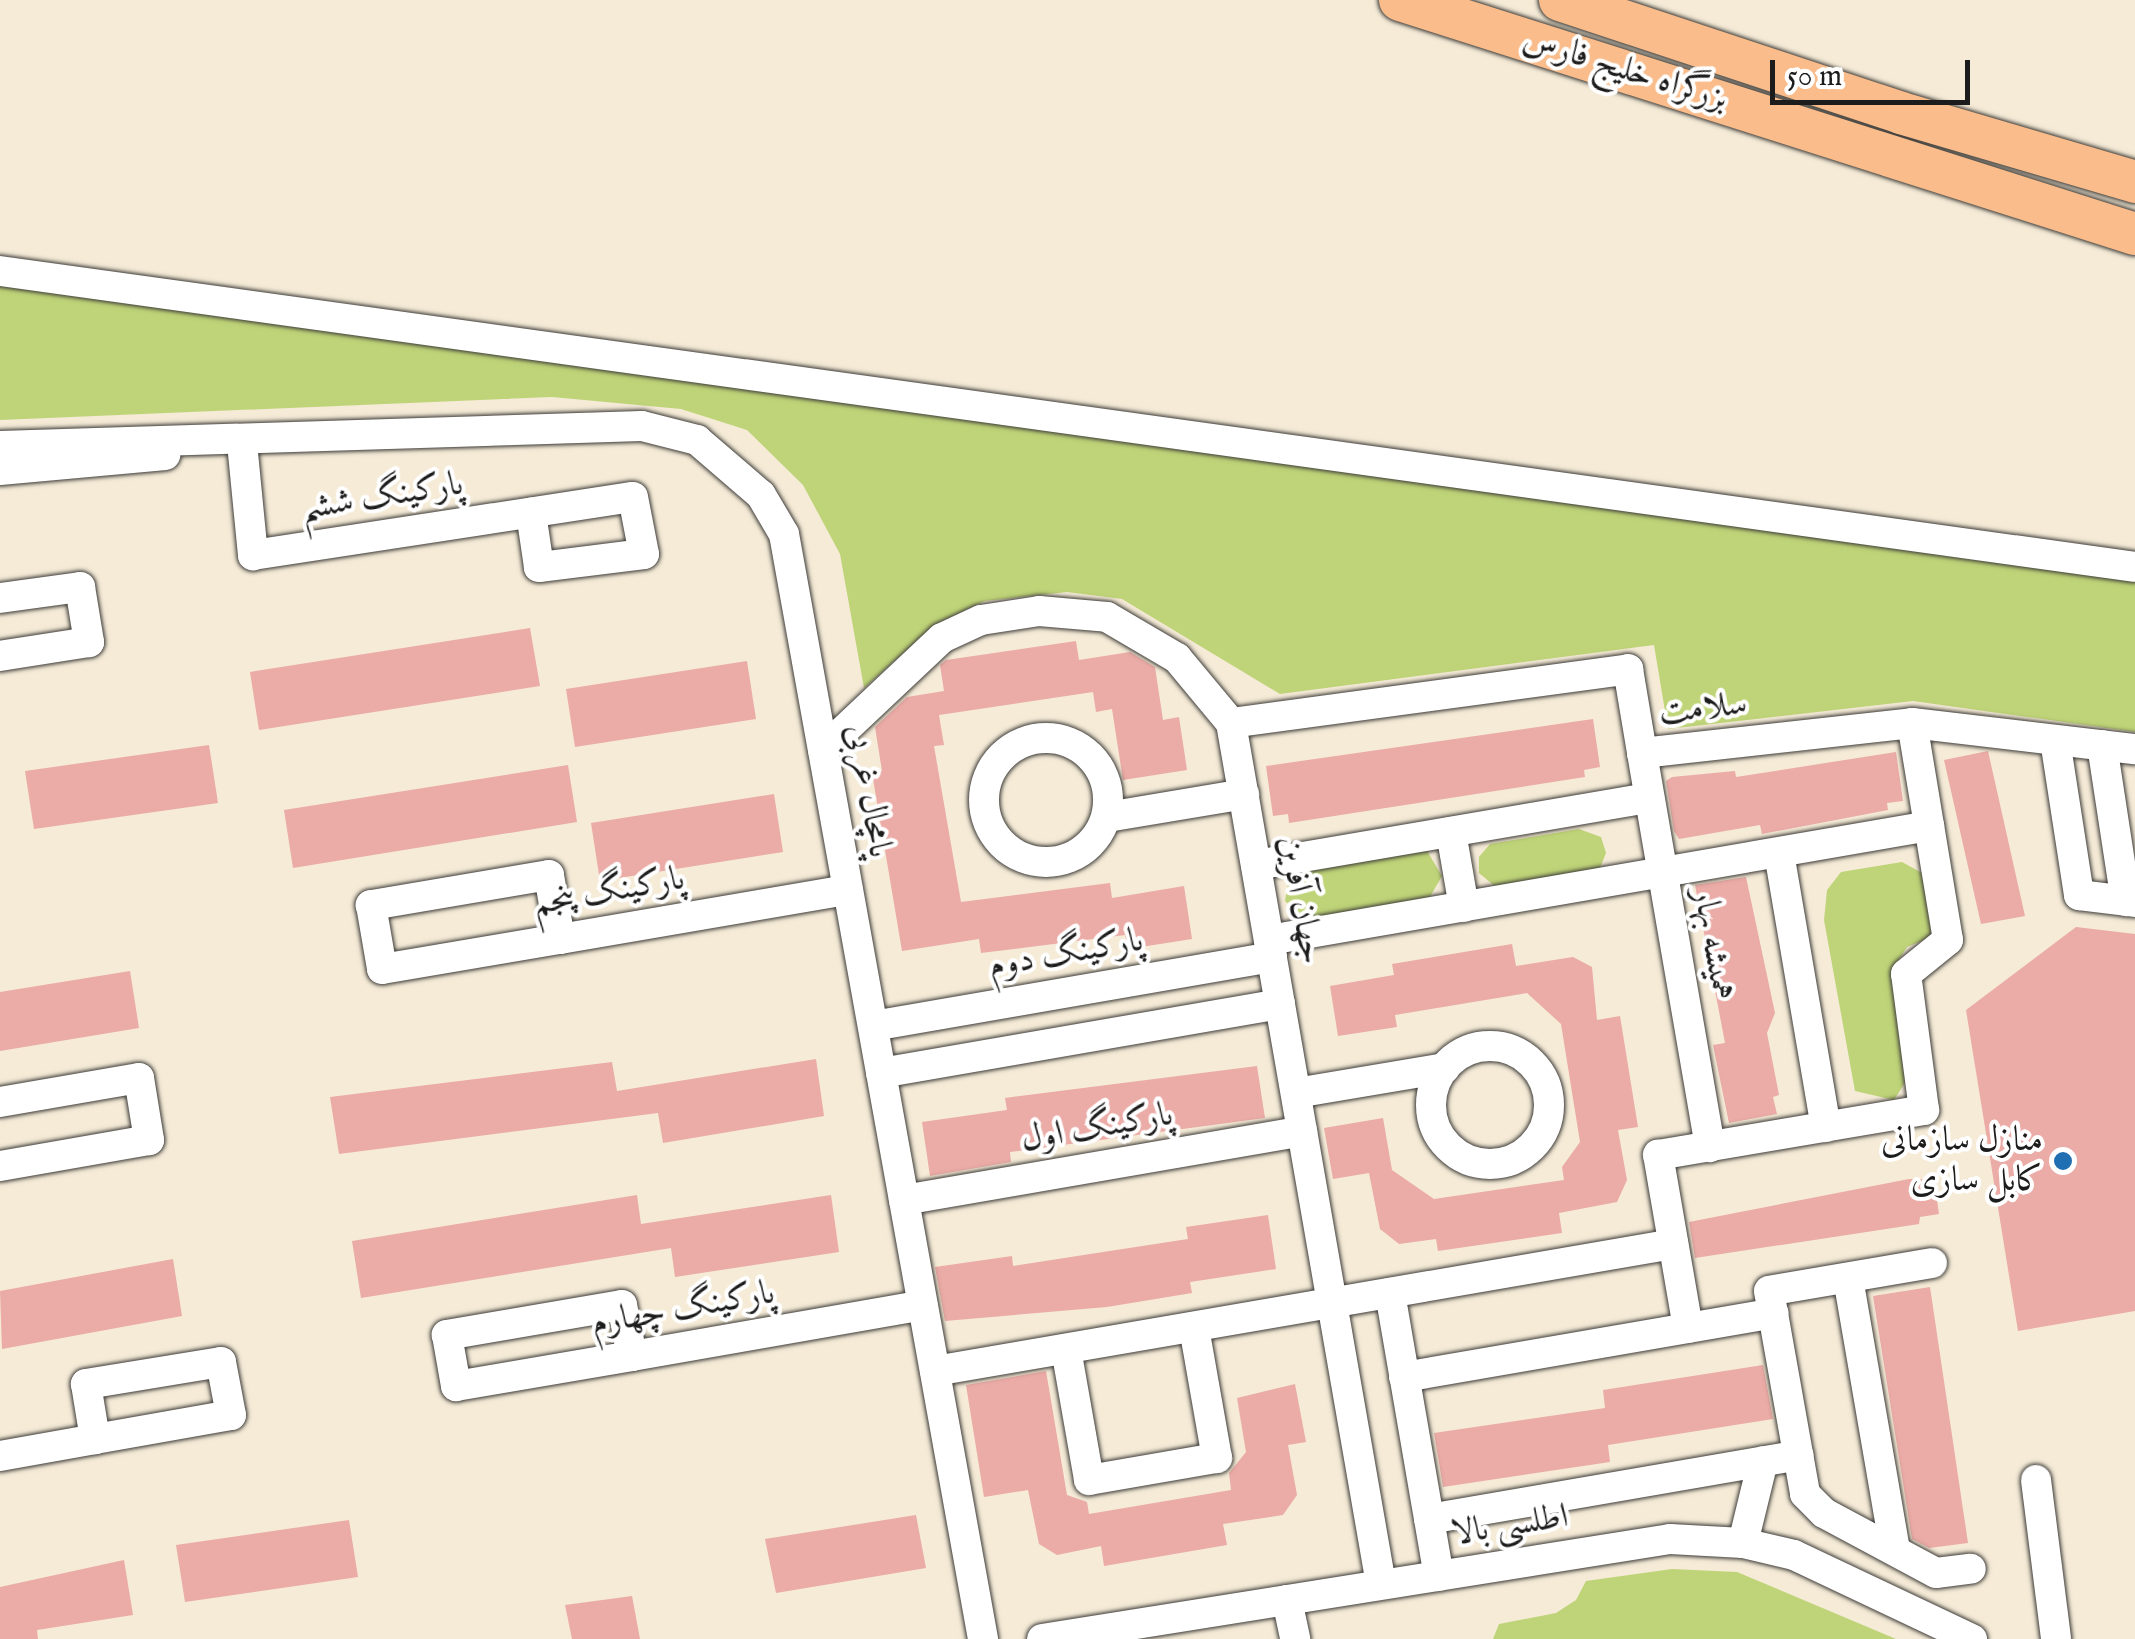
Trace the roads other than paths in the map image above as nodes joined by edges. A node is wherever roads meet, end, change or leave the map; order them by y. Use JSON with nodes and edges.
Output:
{"nodes":[{"id":1,"x":1400,"y":0,"type":"edge"},
{"id":2,"x":1560,"y":0,"type":"edge"},
{"id":3,"x":2135,"y":182,"type":"edge"},
{"id":4,"x":2135,"y":234,"type":"edge"},
{"id":5,"x":0,"y":271,"type":"edge"},
{"id":6,"x":242,"y":443,"type":"junction"},
{"id":7,"x":0,"y":446,"type":"edge"},
{"id":8,"x":0,"y":470,"type":"edge"},
{"id":9,"x":531,"y":513,"type":"junction"},
{"id":10,"x":2135,"y":566,"type":"edge"},
{"id":11,"x":0,"y":598,"type":"edge"},
{"id":12,"x":0,"y":656,"type":"edge"},
{"id":13,"x":1232,"y":723,"type":"junction"},
{"id":14,"x":1912,"y":723,"type":"junction"},
{"id":15,"x":2055,"y":740,"type":"junction"},
{"id":16,"x":2102,"y":745,"type":"junction"},
{"id":17,"x":823,"y":750,"type":"junction"},
{"id":18,"x":2135,"y":750,"type":"edge"},
{"id":19,"x":1642,"y":754,"type":"junction"},
{"id":20,"x":1244,"y":794,"type":"junction"},
{"id":21,"x":1649,"y":798,"type":"junction"},
{"id":22,"x":1107,"y":817,"type":"junction"},
{"id":23,"x":1929,"y":826,"type":"junction"},
{"id":24,"x":1451,"y":832,"type":"junction"},
{"id":25,"x":1779,"y":853,"type":"junction"},
{"id":26,"x":1256,"y":865,"type":"junction"},
{"id":27,"x":1662,"y":872,"type":"junction"},
{"id":28,"x":848,"y":890,"type":"junction"},
{"id":29,"x":2131,"y":901,"type":"edge"},
{"id":30,"x":1464,"y":906,"type":"junction"},
{"id":31,"x":560,"y":939,"type":"junction"},
{"id":32,"x":1270,"y":948,"type":"junction"},
{"id":33,"x":1073,"y":991,"type":"junction"},
{"id":34,"x":1280,"y":1004,"type":"junction"},
{"id":35,"x":872,"y":1026,"type":"junction"},
{"id":36,"x":1081,"y":1038,"type":"junction"},
{"id":37,"x":1444,"y":1068,"type":"dead end"},
{"id":38,"x":881,"y":1073,"type":"junction"},
{"id":39,"x":1296,"y":1093,"type":"junction"},
{"id":40,"x":0,"y":1102,"type":"edge"},
{"id":41,"x":1826,"y":1126,"type":"junction"},
{"id":42,"x":1302,"y":1131,"type":"junction"},
{"id":43,"x":1710,"y":1146,"type":"junction"},
{"id":44,"x":0,"y":1166,"type":"edge"},
{"id":45,"x":904,"y":1200,"type":"junction"},
{"id":46,"x":1674,"y":1244,"type":"junction"},
{"id":47,"x":1932,"y":1263,"type":"dead end"},
{"id":48,"x":1848,"y":1278,"type":"junction"},
{"id":49,"x":1390,"y":1293,"type":"junction"},
{"id":50,"x":1332,"y":1303,"type":"junction"},
{"id":51,"x":923,"y":1305,"type":"junction"},
{"id":52,"x":1773,"y":1314,"type":"junction"},
{"id":53,"x":1194,"y":1327,"type":"junction"},
{"id":54,"x":1688,"y":1328,"type":"junction"},
{"id":55,"x":1066,"y":1349,"type":"junction"},
{"id":56,"x":632,"y":1356,"type":"junction"},
{"id":57,"x":935,"y":1371,"type":"junction"},
{"id":58,"x":1404,"y":1377,"type":"junction"},
{"id":59,"x":95,"y":1439,"type":"junction"},
{"id":60,"x":0,"y":1456,"type":"edge"},
{"id":61,"x":1798,"y":1456,"type":"junction"},
{"id":62,"x":1763,"y":1461,"type":"junction"},
{"id":63,"x":2036,"y":1480,"type":"dead end"},
{"id":64,"x":1429,"y":1519,"type":"junction"},
{"id":65,"x":1743,"y":1543,"type":"junction"},
{"id":66,"x":1895,"y":1550,"type":"junction"},
{"id":67,"x":1970,"y":1569,"type":"dead end"},
{"id":68,"x":1439,"y":1576,"type":"junction"},
{"id":69,"x":1381,"y":1584,"type":"junction"},
{"id":70,"x":1287,"y":1600,"type":"junction"},
{"id":71,"x":984,"y":1639,"type":"edge"},
{"id":72,"x":1042,"y":1639,"type":"edge"},
{"id":73,"x":1295,"y":1639,"type":"edge"},
{"id":74,"x":1972,"y":1639,"type":"edge"},
{"id":75,"x":2056,"y":1639,"type":"edge"}],
"edges":[{"from":1,"to":4,"type":"highway","name":"بزرگراه خلیج فارس"},
{"from":2,"to":3,"type":"highway","name":"بزرگراه خلیج فارس"},
{"from":5,"to":10,"type":"street"},
{"from":6,"to":7,"type":"street","name":"پامچال غربی"},
{"from":6,"to":8,"type":"street","name":"پامچال غربی"},
{"from":6,"to":9,"type":"street","name":"پارکینگ ششم"},
{"from":6,"to":17,"type":"street","name":"پامچال غربی"},
{"from":9,"to":9,"type":"street","name":"پارکینگ ششم"},
{"from":11,"to":12,"type":"street"},
{"from":13,"to":17,"type":"street"},
{"from":13,"to":19,"type":"street","name":"سلامت"},
{"from":13,"to":20,"type":"street","name":"جهان آفرین"},
{"from":14,"to":15,"type":"street","name":"سلامت"},
{"from":14,"to":19,"type":"street","name":"سلامت"},
{"from":14,"to":23,"type":"street"},
{"from":15,"to":16,"type":"street","name":"سلامت"},
{"from":15,"to":29,"type":"street"},
{"from":16,"to":18,"type":"street","name":"سلامت"},
{"from":16,"to":29,"type":"street"},
{"from":17,"to":28,"type":"street","name":"پامچال غربی"},
{"from":19,"to":21,"type":"street","name":"همیشه بهار"},
{"from":20,"to":22,"type":"street"},
{"from":20,"to":26,"type":"street","name":"جهان آفرین"},
{"from":21,"to":24,"type":"street"},
{"from":21,"to":27,"type":"street","name":"همیشه بهار"},
{"from":22,"to":22,"type":"street"},
{"from":23,"to":25,"type":"street","name":"پارکینگ دوم"},
{"from":23,"to":41,"type":"street"},
{"from":24,"to":26,"type":"street"},
{"from":24,"to":30,"type":"street"},
{"from":25,"to":27,"type":"street","name":"پارکینگ دوم"},
{"from":25,"to":41,"type":"street"},
{"from":26,"to":32,"type":"street","name":"جهان آفرین"},
{"from":27,"to":30,"type":"street","name":"پارکینگ دوم"},
{"from":27,"to":43,"type":"street","name":"همیشه بهار"},
{"from":28,"to":31,"type":"street","name":"پارکینگ پنجم"},
{"from":28,"to":35,"type":"street","name":"پامچال غربی"},
{"from":30,"to":32,"type":"street","name":"پارکینگ دوم"},
{"from":31,"to":31,"type":"street","name":"پارکینگ پنجم"},
{"from":32,"to":33,"type":"street","name":"پارکینگ دوم"},
{"from":32,"to":34,"type":"street","name":"جهان آفرین"},
{"from":33,"to":35,"type":"street","name":"پارکینگ دوم"},
{"from":33,"to":36,"type":"street"},
{"from":34,"to":36,"type":"street"},
{"from":34,"to":39,"type":"street","name":"جهان آفرین"},
{"from":35,"to":38,"type":"street","name":"پامچال غربی"},
{"from":36,"to":38,"type":"street"},
{"from":37,"to":39,"type":"street"},
{"from":38,"to":45,"type":"street","name":"پامچال غربی"},
{"from":39,"to":42,"type":"street","name":"جهان آفرین"},
{"from":40,"to":44,"type":"street"},
{"from":41,"to":43,"type":"street"},
{"from":42,"to":45,"type":"street","name":"پارکینگ اول"},
{"from":42,"to":50,"type":"street","name":"جهان آفرین"},
{"from":43,"to":46,"type":"street"},
{"from":45,"to":51,"type":"street","name":"پامچال غربی"},
{"from":46,"to":49,"type":"street"},
{"from":46,"to":54,"type":"street"},
{"from":47,"to":48,"type":"street"},
{"from":48,"to":52,"type":"street"},
{"from":48,"to":66,"type":"street"},
{"from":49,"to":50,"type":"street"},
{"from":49,"to":58,"type":"street"},
{"from":50,"to":53,"type":"street"},
{"from":50,"to":69,"type":"street","name":"جهان آفرین"},
{"from":51,"to":56,"type":"street","name":"پارکینگ چهارم"},
{"from":51,"to":57,"type":"street","name":"پامچال غربی"},
{"from":52,"to":54,"type":"street"},
{"from":52,"to":61,"type":"street"},
{"from":53,"to":55,"type":"street"},
{"from":53,"to":55,"type":"street"},
{"from":54,"to":58,"type":"street"},
{"from":55,"to":57,"type":"street"},
{"from":56,"to":56,"type":"street","name":"پارکینگ چهارم"},
{"from":57,"to":71,"type":"street","name":"پامچال غربی"},
{"from":58,"to":64,"type":"street"},
{"from":59,"to":59,"type":"street"},
{"from":59,"to":60,"type":"street"},
{"from":61,"to":62,"type":"street"},
{"from":61,"to":66,"type":"street"},
{"from":62,"to":64,"type":"street"},
{"from":62,"to":65,"type":"street"},
{"from":63,"to":75,"type":"street"},
{"from":64,"to":68,"type":"street"},
{"from":65,"to":68,"type":"street","name":"اطلسی بالا"},
{"from":65,"to":74,"type":"street","name":"اطلسی بالا"},
{"from":66,"to":67,"type":"street"},
{"from":68,"to":69,"type":"street","name":"اطلسی بالا"},
{"from":69,"to":70,"type":"street","name":"اطلسی بالا"},
{"from":70,"to":72,"type":"street","name":"اطلسی بالا"},
{"from":70,"to":73,"type":"street"}]}
